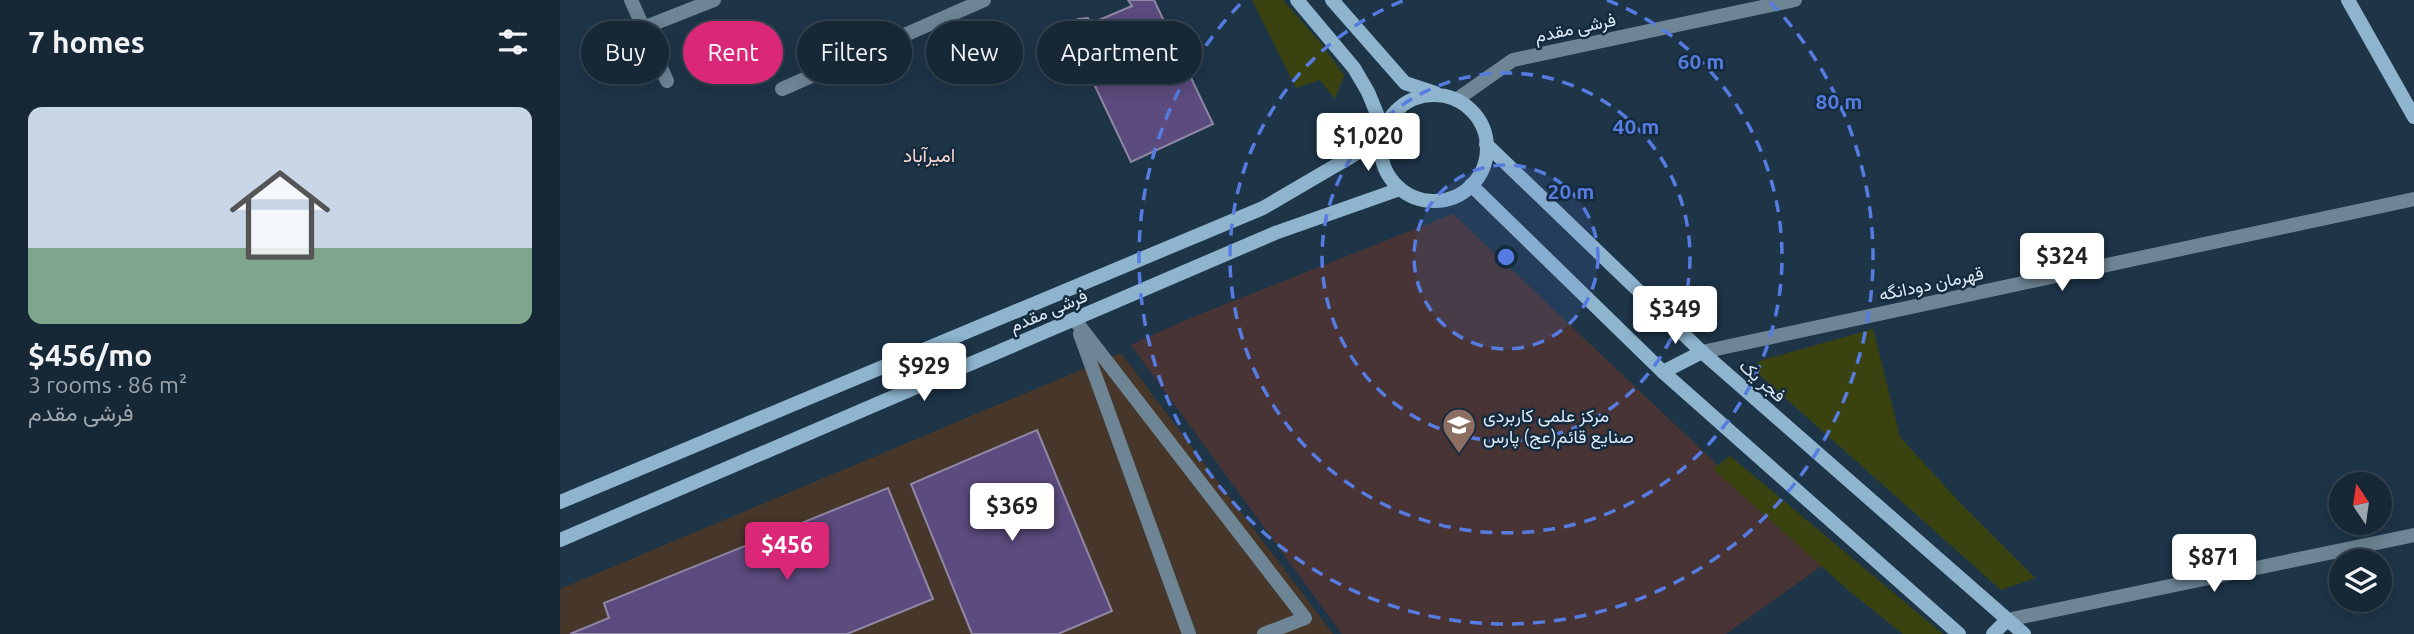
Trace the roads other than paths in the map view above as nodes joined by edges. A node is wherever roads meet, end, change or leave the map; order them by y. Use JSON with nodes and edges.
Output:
{"nodes":[{"id":1,"x":631,"y":0,"type":"edge"},
{"id":2,"x":713,"y":0,"type":"edge"},
{"id":3,"x":984,"y":0,"type":"edge"},
{"id":4,"x":1297,"y":0,"type":"edge"},
{"id":5,"x":1332,"y":0,"type":"edge"},
{"id":6,"x":1795,"y":0,"type":"edge"},
{"id":7,"x":2348,"y":0,"type":"edge"},
{"id":8,"x":640,"y":21,"type":"edge"},
{"id":9,"x":660,"y":21,"type":"edge"},
{"id":10,"x":782,"y":89,"type":"dead end"},
{"id":11,"x":1449,"y":98,"type":"junction"},
{"id":12,"x":2414,"y":117,"type":"edge"},
{"id":13,"x":1383,"y":135,"type":"junction"},
{"id":14,"x":1486,"y":144,"type":"junction"},
{"id":15,"x":1471,"y":185,"type":"junction"},
{"id":16,"x":1400,"y":189,"type":"junction"},
{"id":17,"x":2414,"y":199,"type":"edge"},
{"id":18,"x":1074,"y":319,"type":"junction"},
{"id":19,"x":1703,"y":352,"type":"junction"},
{"id":20,"x":1664,"y":372,"type":"junction"},
{"id":21,"x":560,"y":502,"type":"edge"},
{"id":22,"x":2414,"y":534,"type":"edge"},
{"id":23,"x":560,"y":541,"type":"edge"},
{"id":24,"x":2007,"y":620,"type":"junction"},
{"id":25,"x":1189,"y":634,"type":"edge"},
{"id":26,"x":1264,"y":634,"type":"edge"},
{"id":27,"x":1959,"y":634,"type":"edge"},
{"id":28,"x":1993,"y":634,"type":"edge"},
{"id":29,"x":2024,"y":634,"type":"edge"}],
"edges":[{"from":1,"to":8,"type":"street"},
{"from":2,"to":9,"type":"street"},
{"from":3,"to":10,"type":"street"},
{"from":4,"to":13,"type":"street"},
{"from":5,"to":11,"type":"street"},
{"from":6,"to":11,"type":"street","name":"فرشی مقدم"},
{"from":7,"to":12,"type":"street"},
{"from":11,"to":13,"type":"street"},
{"from":11,"to":14,"type":"street"},
{"from":13,"to":16,"type":"street"},
{"from":13,"to":21,"type":"street","name":"فرشی مقدم"},
{"from":14,"to":15,"type":"street"},
{"from":14,"to":19,"type":"street","name":"فجر یک"},
{"from":15,"to":16,"type":"street"},
{"from":15,"to":20,"type":"street"},
{"from":16,"to":18,"type":"street","name":"فرشی مقدم"},
{"from":17,"to":19,"type":"street","name":"قهرمان دودانگه"},
{"from":18,"to":23,"type":"street","name":"فرشی مقدم"},
{"from":18,"to":25,"type":"street"},
{"from":18,"to":26,"type":"street"},
{"from":19,"to":20,"type":"street"},
{"from":19,"to":24,"type":"street","name":"فجر یک"},
{"from":20,"to":27,"type":"street"},
{"from":22,"to":24,"type":"street"},
{"from":24,"to":28,"type":"street"},
{"from":24,"to":29,"type":"street","name":"فجر یک"}]}
